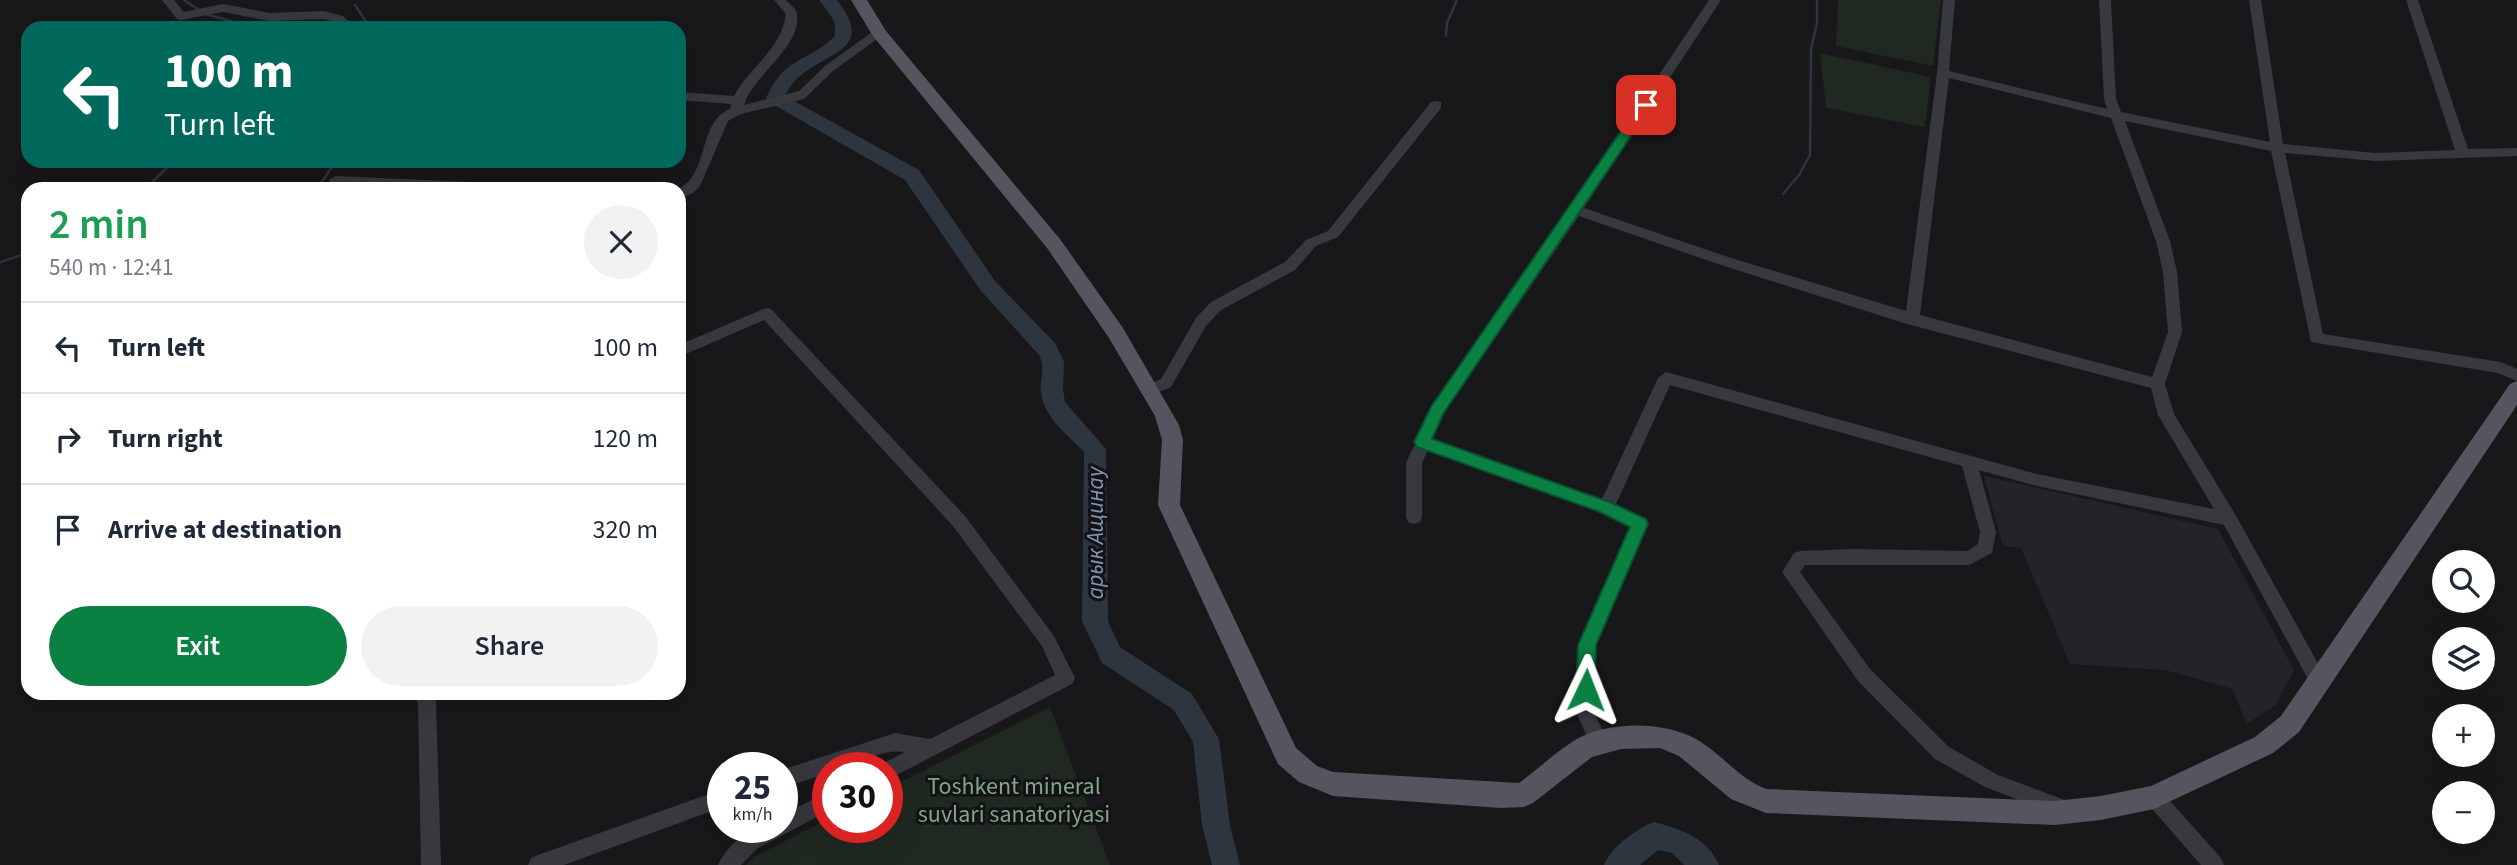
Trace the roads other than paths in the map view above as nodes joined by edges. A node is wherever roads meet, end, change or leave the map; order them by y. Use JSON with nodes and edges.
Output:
{"nodes":[{"id":1,"x":167,"y":0,"type":"edge"},
{"id":2,"x":780,"y":0,"type":"edge"},
{"id":3,"x":859,"y":0,"type":"edge"},
{"id":4,"x":1716,"y":0,"type":"edge"},
{"id":5,"x":1949,"y":0,"type":"edge"},
{"id":6,"x":2105,"y":0,"type":"edge"},
{"id":7,"x":2255,"y":0,"type":"edge"},
{"id":8,"x":2412,"y":0,"type":"edge"},
{"id":9,"x":342,"y":21,"type":"edge"},
{"id":10,"x":879,"y":33,"type":"junction"},
{"id":11,"x":1943,"y":74,"type":"junction"},
{"id":12,"x":686,"y":97,"type":"edge"},
{"id":13,"x":737,"y":104,"type":"junction"},
{"id":14,"x":1436,"y":105,"type":"dead end"},
{"id":15,"x":2116,"y":115,"type":"junction"},
{"id":16,"x":2277,"y":148,"type":"junction"},
{"id":17,"x":2517,"y":152,"type":"edge"},
{"id":18,"x":2463,"y":153,"type":"junction"},
{"id":19,"x":336,"y":180,"type":"dead end"},
{"id":20,"x":376,"y":182,"type":"edge"},
{"id":21,"x":686,"y":193,"type":"edge"},
{"id":22,"x":1576,"y":210,"type":"junction"},
{"id":23,"x":1912,"y":320,"type":"junction"},
{"id":24,"x":686,"y":348,"type":"edge"},
{"id":25,"x":2517,"y":375,"type":"edge"},
{"id":26,"x":2157,"y":384,"type":"junction"},
{"id":27,"x":1149,"y":390,"type":"junction"},
{"id":28,"x":2515,"y":396,"type":"edge"},
{"id":29,"x":1422,"y":442,"type":"junction"},
{"id":30,"x":1969,"y":463,"type":"junction"},
{"id":31,"x":1606,"y":507,"type":"junction"},
{"id":32,"x":1413,"y":517,"type":"dead end"},
{"id":33,"x":2229,"y":519,"type":"junction"},
{"id":34,"x":2319,"y":681,"type":"junction"},
{"id":35,"x":426,"y":700,"type":"edge"},
{"id":36,"x":1600,"y":744,"type":"junction"},
{"id":37,"x":931,"y":748,"type":"junction"},
{"id":38,"x":903,"y":763,"type":"edge"},
{"id":39,"x":798,"y":774,"type":"edge"},
{"id":40,"x":2154,"y":797,"type":"junction"},
{"id":41,"x":707,"y":804,"type":"edge"},
{"id":42,"x":2072,"y":811,"type":"junction"},
{"id":43,"x":749,"y":843,"type":"edge"},
{"id":44,"x":431,"y":865,"type":"edge"},
{"id":45,"x":538,"y":865,"type":"edge"},
{"id":46,"x":728,"y":865,"type":"edge"},
{"id":47,"x":2214,"y":865,"type":"edge"}],
"edges":[{"from":1,"to":9,"type":"street"},
{"from":2,"to":13,"type":"street"},
{"from":3,"to":10,"type":"main road"},
{"from":4,"to":22,"type":"street"},
{"from":5,"to":11,"type":"street"},
{"from":6,"to":15,"type":"street"},
{"from":7,"to":16,"type":"street"},
{"from":8,"to":18,"type":"street"},
{"from":10,"to":13,"type":"street"},
{"from":10,"to":27,"type":"main road"},
{"from":11,"to":15,"type":"street"},
{"from":11,"to":23,"type":"street"},
{"from":12,"to":13,"type":"street"},
{"from":13,"to":21,"type":"street"},
{"from":14,"to":27,"type":"street"},
{"from":15,"to":16,"type":"street"},
{"from":15,"to":26,"type":"street"},
{"from":16,"to":18,"type":"street"},
{"from":16,"to":25,"type":"street"},
{"from":17,"to":18,"type":"street"},
{"from":19,"to":20,"type":"street"},
{"from":22,"to":23,"type":"street"},
{"from":22,"to":29,"type":"street"},
{"from":23,"to":26,"type":"street"},
{"from":24,"to":37,"type":"street"},
{"from":26,"to":33,"type":"street"},
{"from":27,"to":36,"type":"main road"},
{"from":28,"to":34,"type":"main road"},
{"from":29,"to":31,"type":"street"},
{"from":29,"to":32,"type":"street"},
{"from":30,"to":31,"type":"street"},
{"from":30,"to":33,"type":"street"},
{"from":30,"to":42,"type":"street"},
{"from":31,"to":36,"type":"street"},
{"from":33,"to":34,"type":"street"},
{"from":34,"to":40,"type":"main road"},
{"from":35,"to":44,"type":"street"},
{"from":36,"to":42,"type":"main road"},
{"from":37,"to":38,"type":"street"},
{"from":37,"to":39,"type":"street"},
{"from":40,"to":42,"type":"main road"},
{"from":40,"to":47,"type":"street"},
{"from":41,"to":45,"type":"street"},
{"from":43,"to":46,"type":"street"}]}
